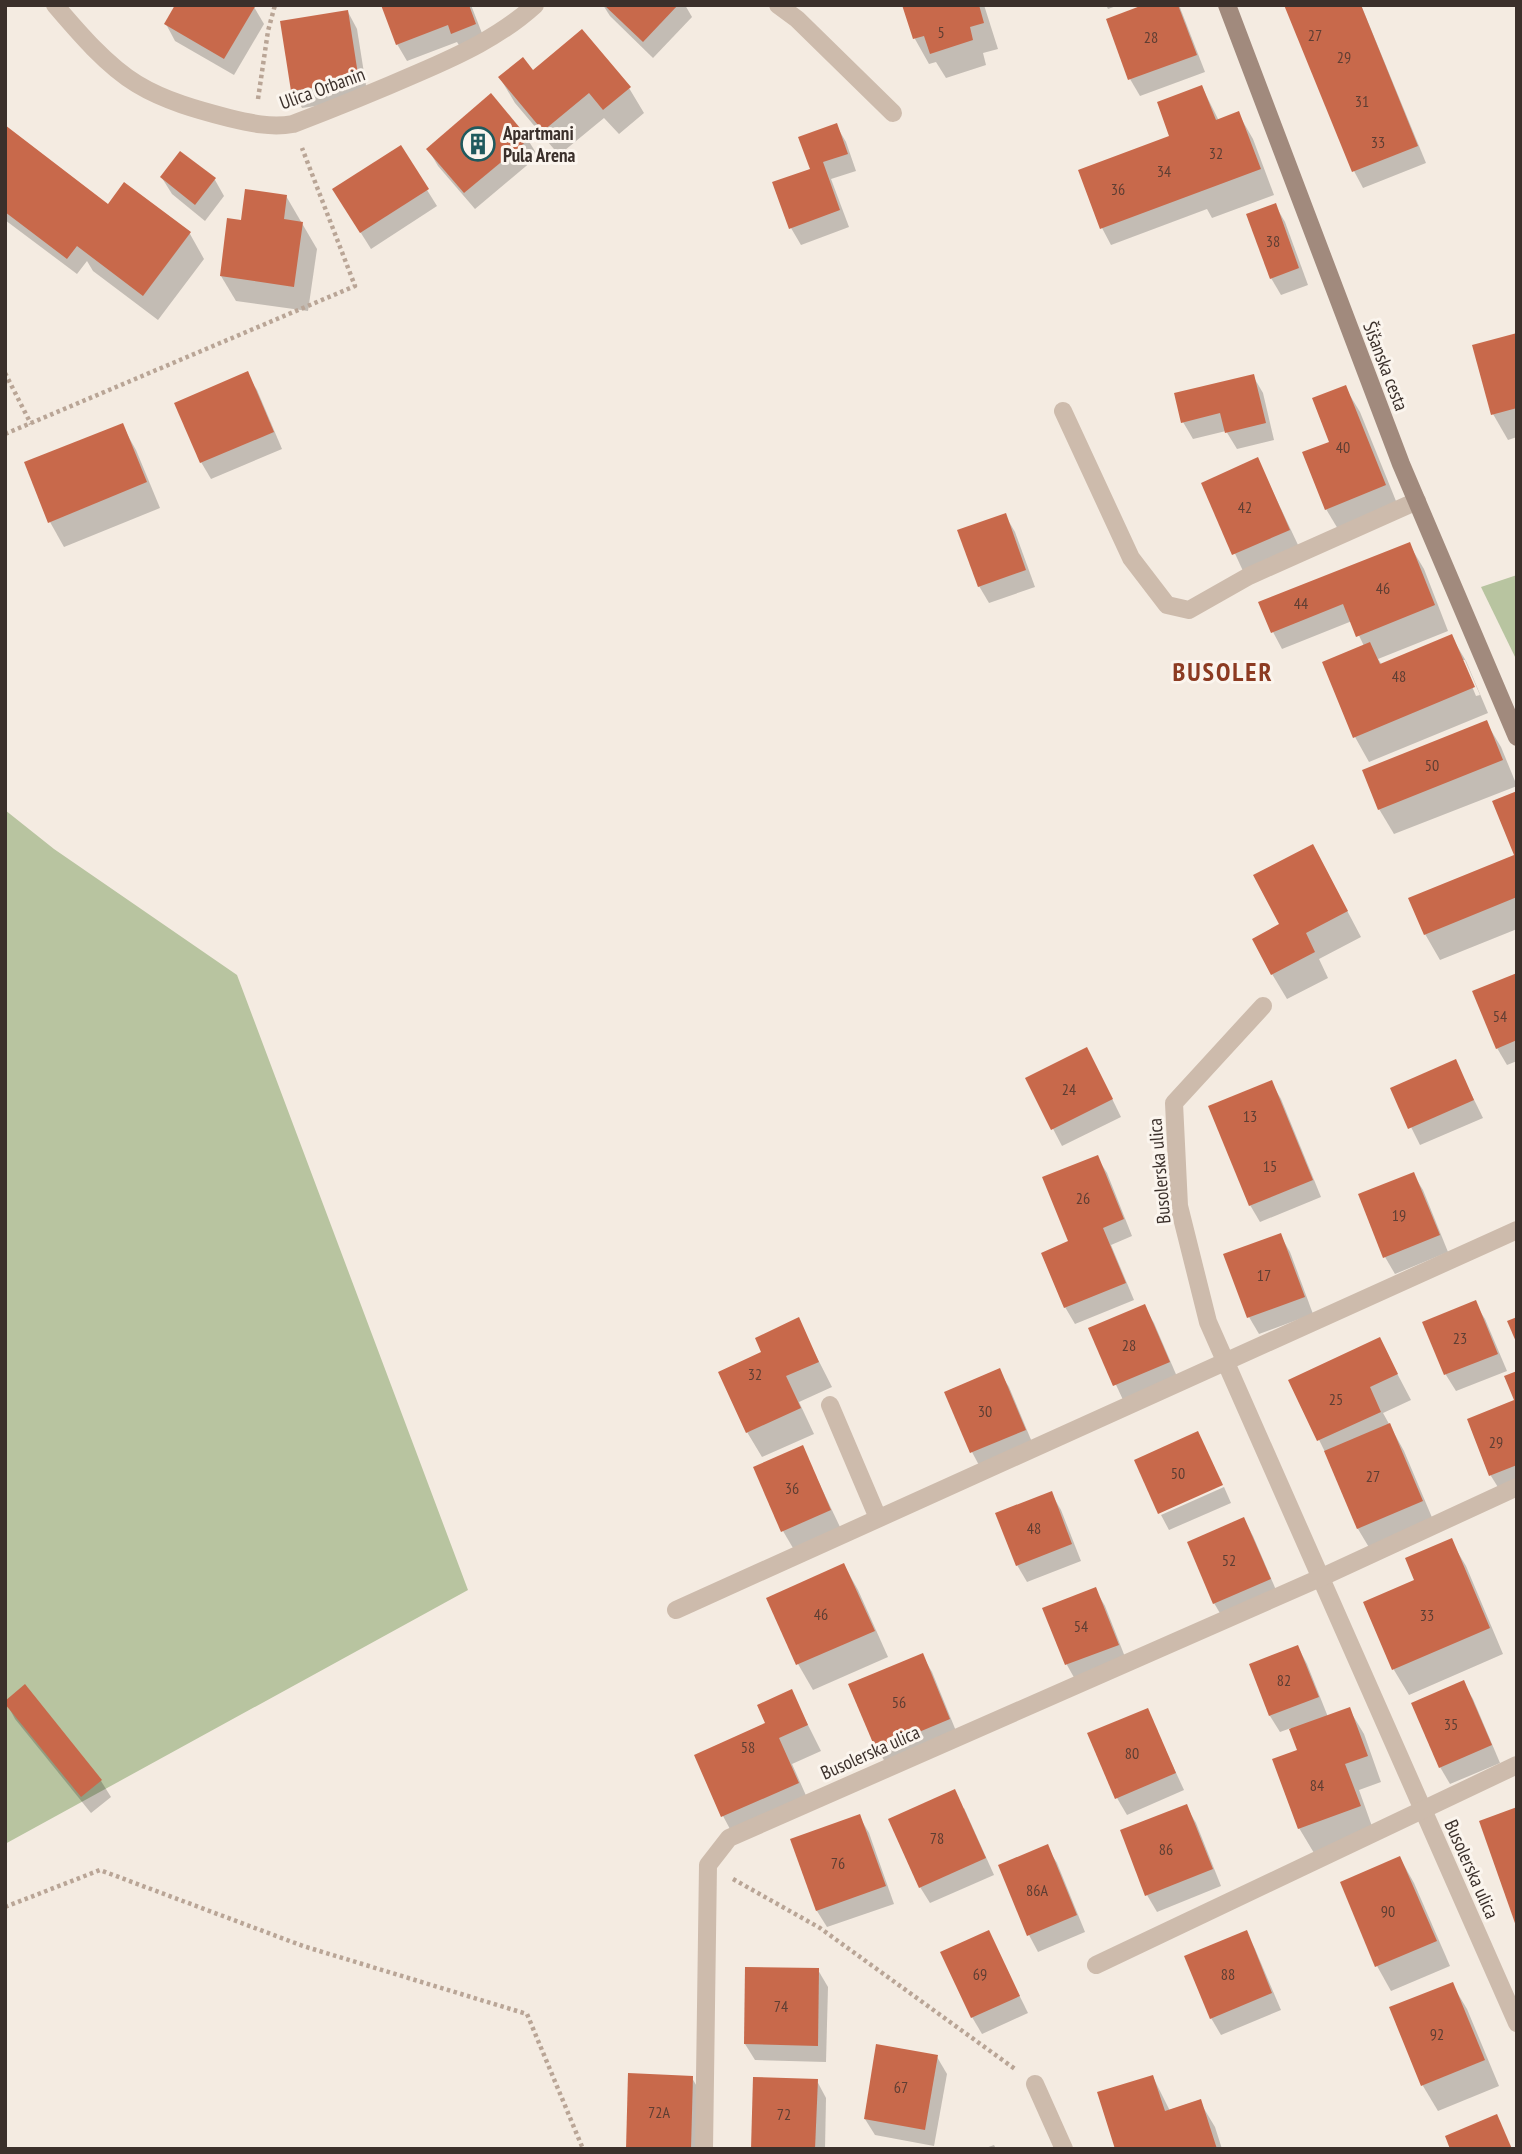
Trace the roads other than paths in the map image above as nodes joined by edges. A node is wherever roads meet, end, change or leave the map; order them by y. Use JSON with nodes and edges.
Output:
{"nodes":[{"id":1,"x":55,"y":5,"type":"edge"},
{"id":2,"x":535,"y":5,"type":"edge"},
{"id":3,"x":778,"y":5,"type":"edge"},
{"id":4,"x":1227,"y":5,"type":"edge"},
{"id":5,"x":798,"y":12,"type":"edge"},
{"id":6,"x":893,"y":113,"type":"dead end"},
{"id":7,"x":1063,"y":411,"type":"dead end"},
{"id":8,"x":1417,"y":501,"type":"junction"},
{"id":9,"x":1517,"y":737,"type":"edge"},
{"id":10,"x":1263,"y":1006,"type":"dead end"},
{"id":11,"x":1517,"y":1230,"type":"edge"},
{"id":12,"x":1225,"y":1361,"type":"junction"},
{"id":13,"x":830,"y":1405,"type":"dead end"},
{"id":14,"x":1517,"y":1487,"type":"edge"},
{"id":15,"x":878,"y":1518,"type":"junction"},
{"id":16,"x":1320,"y":1578,"type":"junction"},
{"id":17,"x":676,"y":1610,"type":"dead end"},
{"id":18,"x":1517,"y":1765,"type":"edge"},
{"id":19,"x":1423,"y":1810,"type":"junction"},
{"id":20,"x":1096,"y":1965,"type":"dead end"},
{"id":21,"x":1517,"y":2023,"type":"edge"},
{"id":22,"x":1035,"y":2084,"type":"road end"},
{"id":23,"x":704,"y":2149,"type":"edge"},
{"id":24,"x":1064,"y":2149,"type":"edge"}],
"edges":[{"from":1,"to":2,"type":"street","name":"Ulica Orbanin"},
{"from":3,"to":5,"type":"street"},
{"from":4,"to":8,"type":"main road","name":"Šišanska cesta"},
{"from":5,"to":6,"type":"street"},
{"from":7,"to":8,"type":"street"},
{"from":8,"to":9,"type":"main road","name":"Šišanska cesta"},
{"from":10,"to":12,"type":"street","name":"Busolerska ulica"},
{"from":11,"to":12,"type":"street"},
{"from":12,"to":15,"type":"street"},
{"from":12,"to":16,"type":"street","name":"Busolerska ulica"},
{"from":13,"to":15,"type":"street"},
{"from":14,"to":16,"type":"street","name":"Busolerska ulica"},
{"from":15,"to":17,"type":"street"},
{"from":16,"to":19,"type":"street","name":"Busolerska ulica"},
{"from":16,"to":23,"type":"street","name":"Busolerska ulica"},
{"from":18,"to":19,"type":"street","name":"Busolerska ulica"},
{"from":19,"to":20,"type":"street","name":"Busolerska ulica"},
{"from":19,"to":21,"type":"street","name":"Busolerska ulica"},
{"from":22,"to":24,"type":"street"}]}
